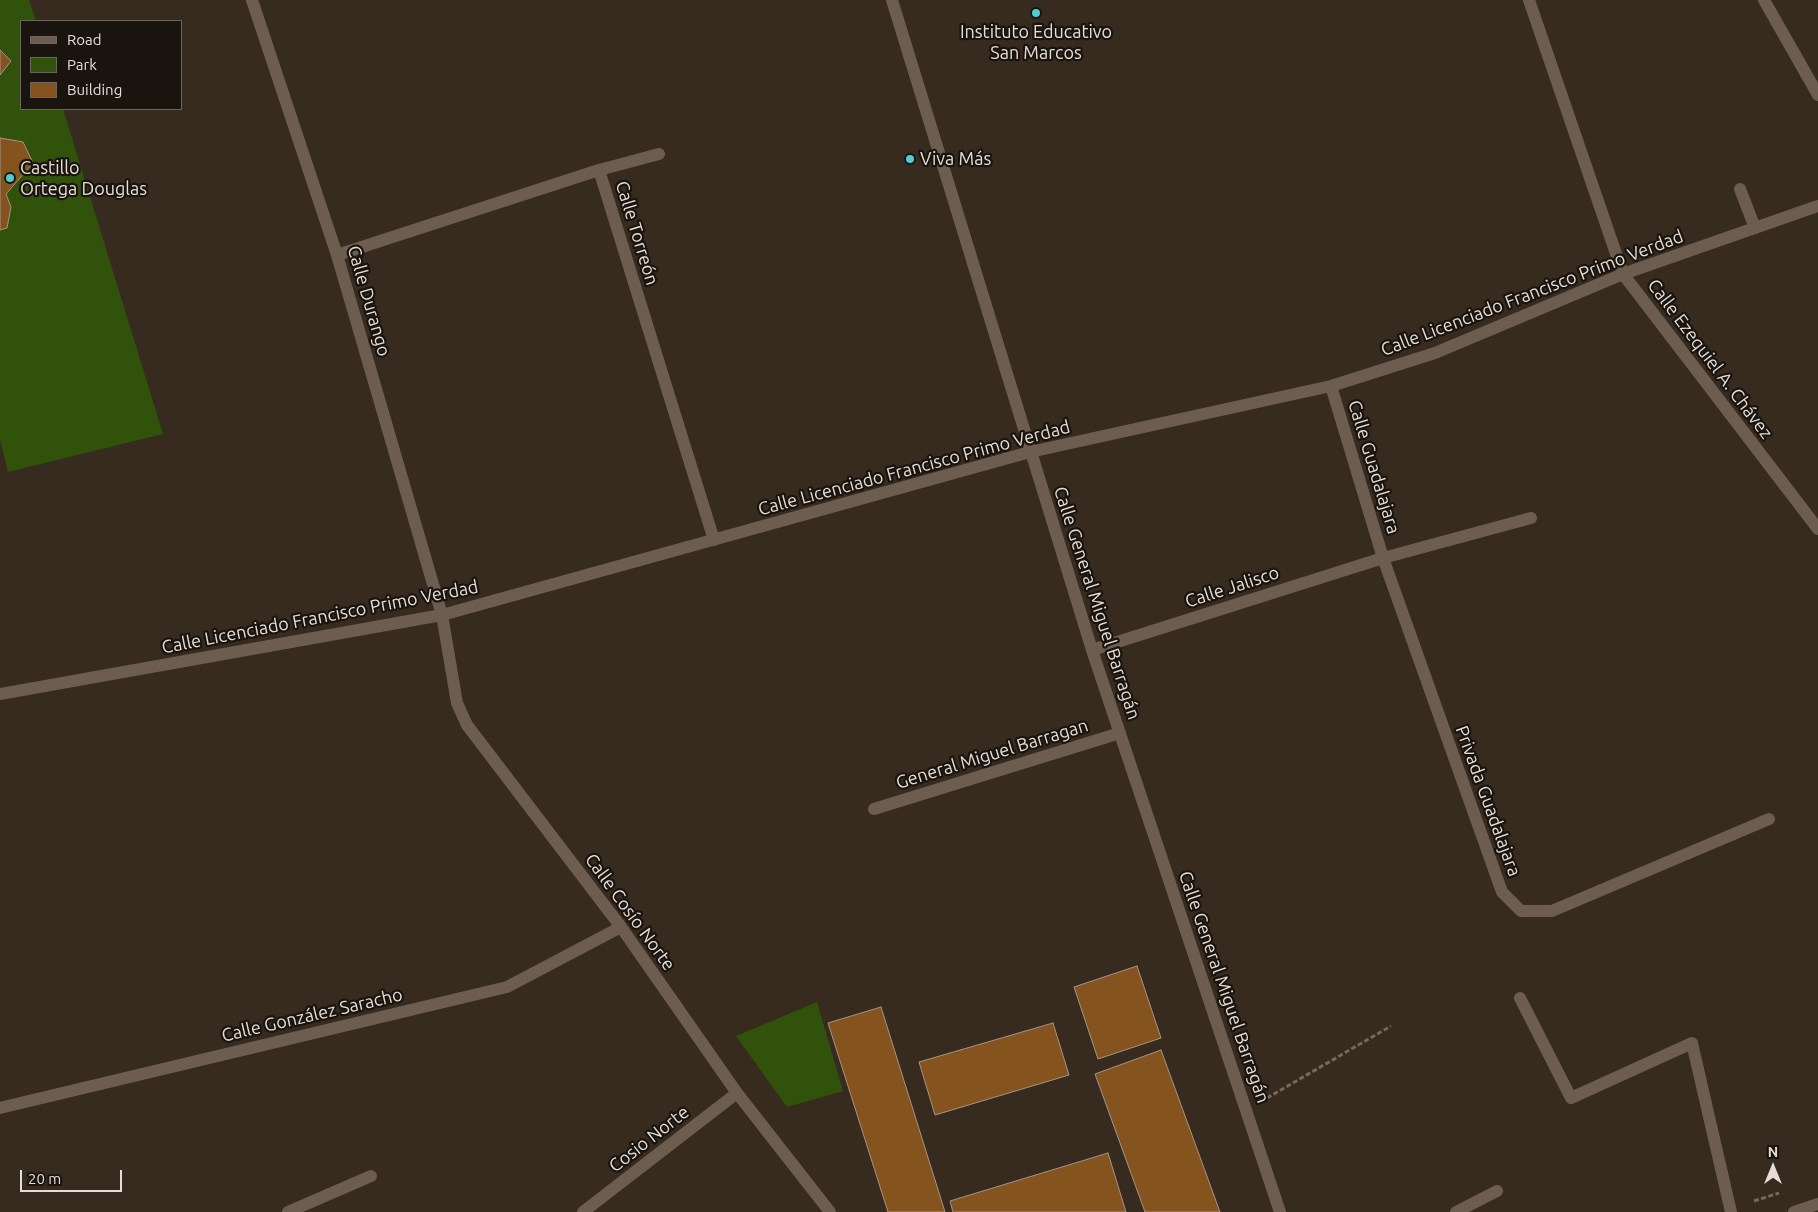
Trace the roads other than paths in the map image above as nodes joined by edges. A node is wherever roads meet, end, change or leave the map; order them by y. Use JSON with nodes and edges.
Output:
{"nodes":[{"id":1,"x":252,"y":0,"type":"edge"},
{"id":2,"x":892,"y":0,"type":"edge"},
{"id":3,"x":1529,"y":0,"type":"edge"},
{"id":4,"x":1764,"y":0,"type":"edge"},
{"id":5,"x":1818,"y":95,"type":"edge"},
{"id":6,"x":659,"y":154,"type":"dead end"},
{"id":7,"x":599,"y":170,"type":"junction"},
{"id":8,"x":1740,"y":189,"type":"dead end"},
{"id":9,"x":1818,"y":206,"type":"edge"},
{"id":10,"x":1755,"y":228,"type":"junction"},
{"id":11,"x":337,"y":255,"type":"junction"},
{"id":12,"x":1623,"y":274,"type":"junction"},
{"id":13,"x":1332,"y":386,"type":"junction"},
{"id":14,"x":1030,"y":452,"type":"junction"},
{"id":15,"x":1531,"y":518,"type":"dead end"},
{"id":16,"x":1818,"y":529,"type":"edge"},
{"id":17,"x":714,"y":540,"type":"junction"},
{"id":18,"x":1383,"y":558,"type":"junction"},
{"id":19,"x":442,"y":615,"type":"junction"},
{"id":20,"x":1092,"y":650,"type":"junction"},
{"id":21,"x":0,"y":694,"type":"edge"},
{"id":22,"x":1120,"y":733,"type":"junction"},
{"id":23,"x":874,"y":809,"type":"dead end"},
{"id":24,"x":1769,"y":819,"type":"dead end"},
{"id":25,"x":621,"y":927,"type":"junction"},
{"id":26,"x":1520,"y":998,"type":"dead end"},
{"id":27,"x":737,"y":1093,"type":"junction"},
{"id":28,"x":0,"y":1108,"type":"edge"},
{"id":29,"x":371,"y":1176,"type":"dead end"},
{"id":30,"x":1497,"y":1191,"type":"dead end"},
{"id":31,"x":1818,"y":1204,"type":"edge"},
{"id":32,"x":1730,"y":1210,"type":"edge"},
{"id":33,"x":288,"y":1212,"type":"edge"},
{"id":34,"x":583,"y":1212,"type":"edge"},
{"id":35,"x":830,"y":1212,"type":"edge"},
{"id":36,"x":1280,"y":1212,"type":"edge"},
{"id":37,"x":1456,"y":1212,"type":"edge"},
{"id":38,"x":1794,"y":1212,"type":"edge"}],
"edges":[{"from":1,"to":11,"type":"street","name":"Calle Durango"},
{"from":2,"to":14,"type":"street","name":"Calle General Miguel Barragán"},
{"from":3,"to":12,"type":"street","name":"Calle Ezequiel A. Chávez"},
{"from":4,"to":5,"type":"street"},
{"from":6,"to":7,"type":"street"},
{"from":7,"to":11,"type":"street","name":"Calle Torreón"},
{"from":7,"to":17,"type":"street","name":"Calle Torreón"},
{"from":8,"to":10,"type":"street"},
{"from":9,"to":10,"type":"street","name":"Calle Licenciado Francisco Primo Verdad"},
{"from":10,"to":12,"type":"street","name":"Calle Licenciado Francisco Primo Verdad"},
{"from":11,"to":19,"type":"street","name":"Calle Durango"},
{"from":12,"to":13,"type":"street","name":"Calle Licenciado Francisco Primo Verdad"},
{"from":12,"to":16,"type":"street","name":"Calle Ezequiel A. Chávez"},
{"from":13,"to":14,"type":"street","name":"Calle Licenciado Francisco Primo Verdad"},
{"from":13,"to":18,"type":"street","name":"Calle Guadalajara"},
{"from":14,"to":17,"type":"street","name":"Calle Licenciado Francisco Primo Verdad"},
{"from":14,"to":20,"type":"street","name":"Calle General Miguel Barragán"},
{"from":15,"to":18,"type":"street","name":"Calle Jalisco"},
{"from":17,"to":19,"type":"street","name":"Calle Licenciado Francisco Primo Verdad"},
{"from":18,"to":20,"type":"street","name":"Calle Jalisco"},
{"from":18,"to":24,"type":"street","name":"Privada Guadalajara"},
{"from":19,"to":21,"type":"street","name":"Calle Licenciado Francisco Primo Verdad"},
{"from":19,"to":25,"type":"street","name":"Calle Cosío Norte"},
{"from":20,"to":22,"type":"street","name":"Calle General Miguel Barragán"},
{"from":22,"to":23,"type":"street","name":"General Miguel Barragan"},
{"from":22,"to":36,"type":"street","name":"Calle General Miguel Barragán"},
{"from":25,"to":27,"type":"street","name":"Calle Cosío Norte"},
{"from":25,"to":28,"type":"street","name":"Calle González Saracho"},
{"from":26,"to":32,"type":"street"},
{"from":27,"to":34,"type":"street","name":"Cosio Norte"},
{"from":27,"to":35,"type":"street","name":"Calle Cosío Norte"},
{"from":29,"to":33,"type":"street"},
{"from":30,"to":37,"type":"street"},
{"from":31,"to":38,"type":"street"}]}
